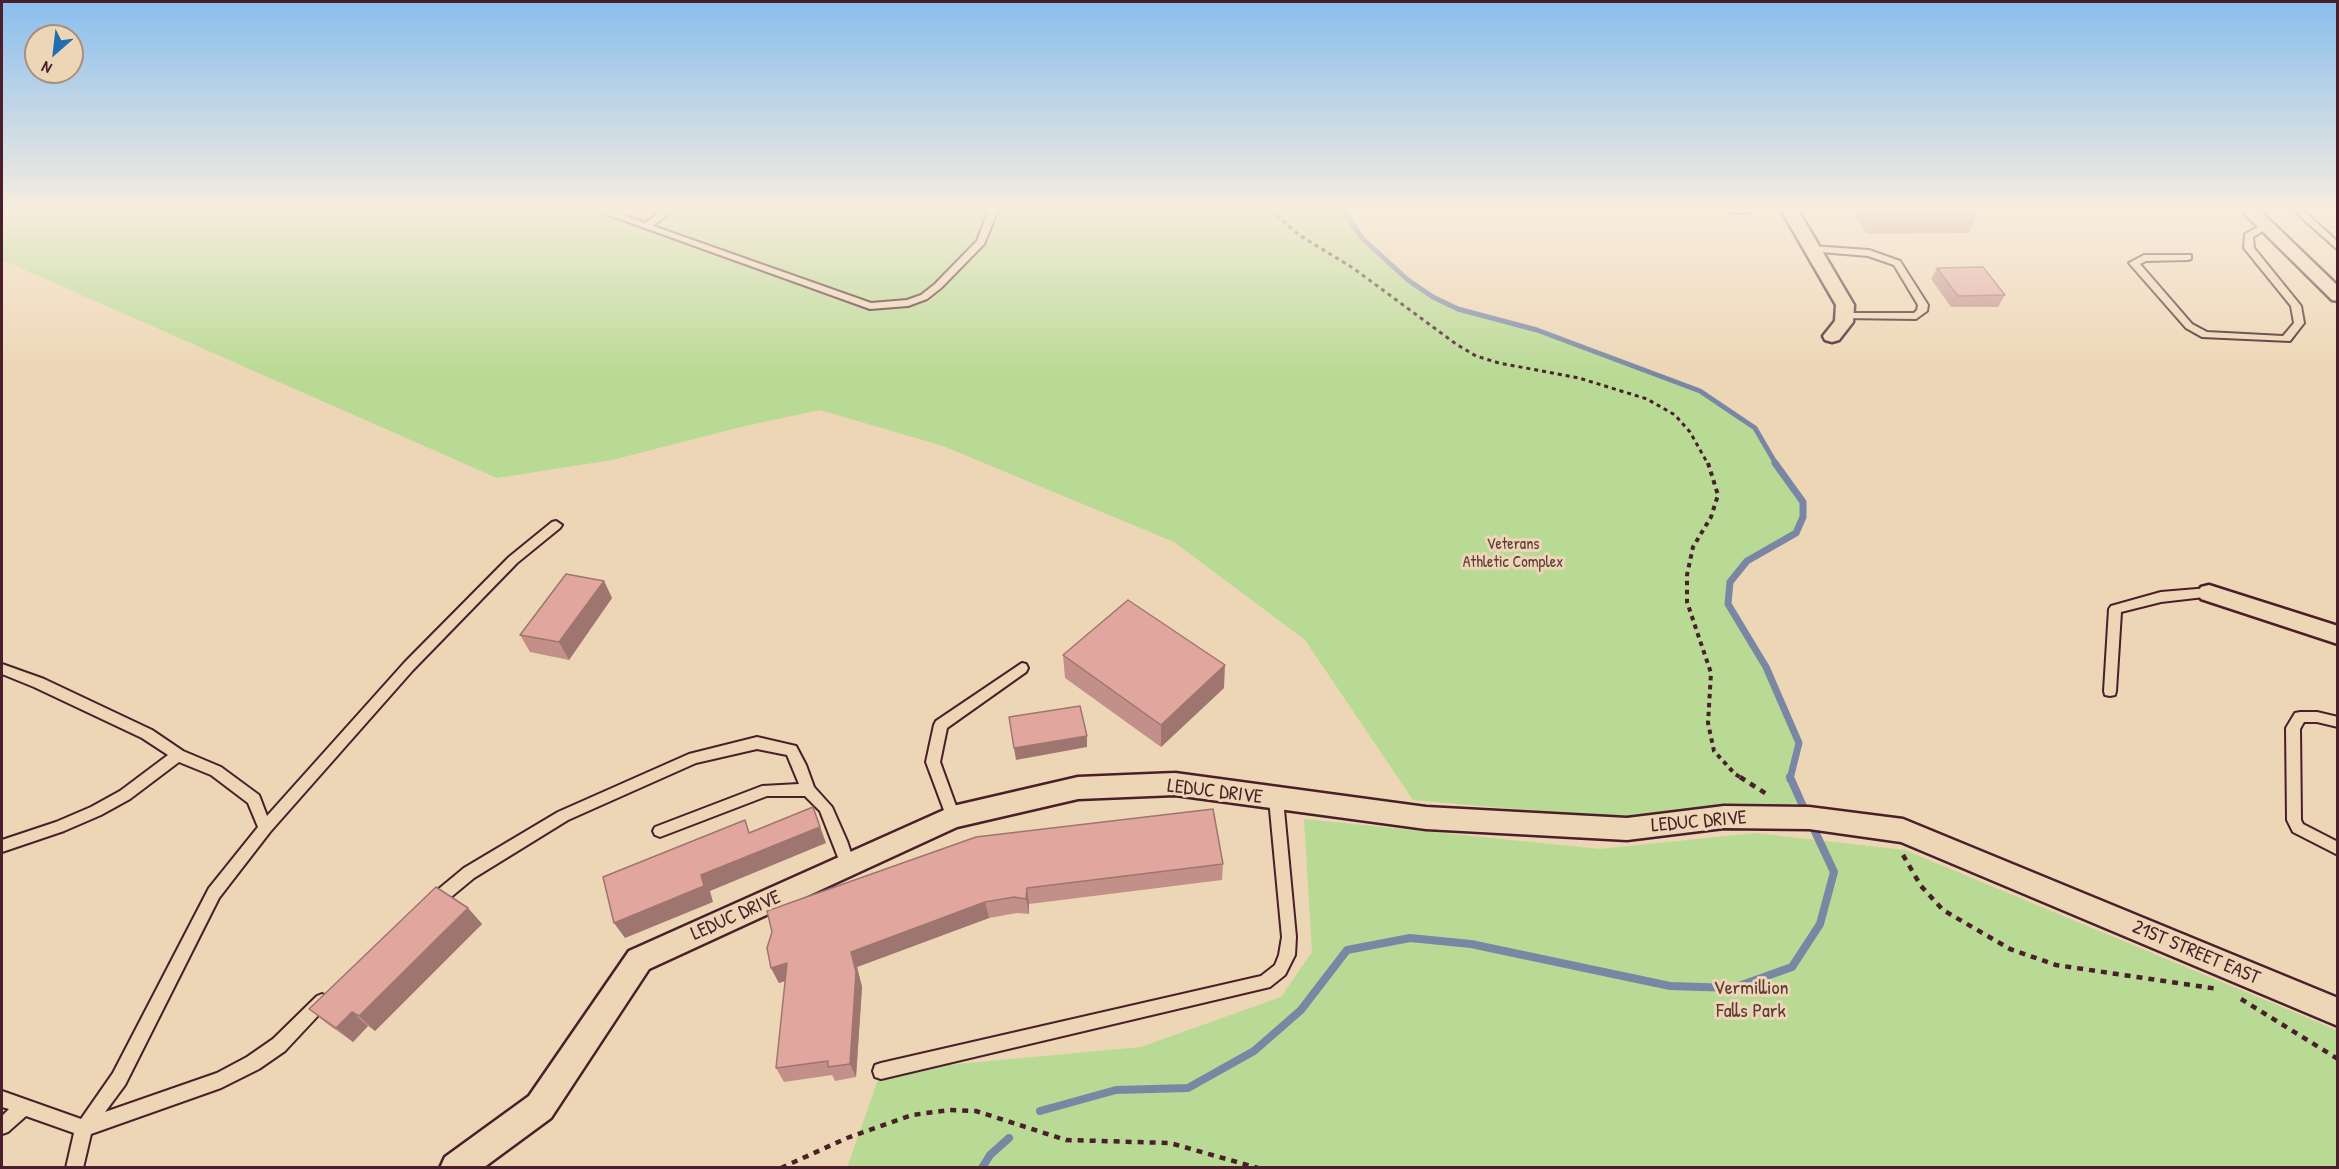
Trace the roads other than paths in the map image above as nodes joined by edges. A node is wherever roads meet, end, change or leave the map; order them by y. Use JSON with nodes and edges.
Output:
{"nodes":[{"id":1,"x":752,"y":265,"type":"edge"},
{"id":2,"x":959,"y":265,"type":"edge"},
{"id":3,"x":1821,"y":265,"type":"edge"},
{"id":4,"x":1899,"y":265,"type":"edge"},
{"id":5,"x":2135,"y":265,"type":"edge"},
{"id":6,"x":2262,"y":265,"type":"edge"},
{"id":7,"x":2305,"y":265,"type":"edge"},
{"id":8,"x":2337,"y":296,"type":"edge"},
{"id":9,"x":1845,"y":316,"type":"junction"},
{"id":10,"x":1832,"y":336,"type":"dead end"},
{"id":11,"x":556,"y":525,"type":"dead end"},
{"id":12,"x":2209,"y":593,"type":"joint"},
{"id":13,"x":2337,"y":635,"type":"edge"},
{"id":14,"x":1022,"y":668,"type":"dead end"},
{"id":15,"x":2,"y":669,"type":"edge"},
{"id":16,"x":2110,"y":692,"type":"dead end"},
{"id":17,"x":2337,"y":722,"type":"edge"},
{"id":18,"x":178,"y":755,"type":"junction"},
{"id":19,"x":808,"y":790,"type":"junction"},
{"id":20,"x":1276,"y":799,"type":"junction"},
{"id":21,"x":953,"y":817,"type":"junction"},
{"id":22,"x":265,"y":828,"type":"junction"},
{"id":23,"x":660,"y":831,"type":"dead end"},
{"id":24,"x":2,"y":846,"type":"edge"},
{"id":25,"x":2337,"y":849,"type":"edge"},
{"id":26,"x":848,"y":865,"type":"junction"},
{"id":27,"x":2054,"y":894,"type":"joint"},
{"id":28,"x":425,"y":909,"type":"edge"},
{"id":29,"x":329,"y":994,"type":"edge"},
{"id":30,"x":2337,"y":1012,"type":"edge"},
{"id":31,"x":881,"y":1071,"type":"dead end"},
{"id":32,"x":2,"y":1099,"type":"edge"},
{"id":33,"x":24,"y":1107,"type":"junction"},
{"id":34,"x":2,"y":1126,"type":"edge"},
{"id":35,"x":84,"y":1128,"type":"junction"},
{"id":36,"x":74,"y":1167,"type":"edge"},
{"id":37,"x":456,"y":1167,"type":"edge"}],
"edges":[{"from":1,"to":2,"type":"lane"},
{"from":3,"to":9,"type":"street"},
{"from":4,"to":9,"type":"lane"},
{"from":5,"to":6,"type":"lane"},
{"from":7,"to":8,"type":"street"},
{"from":9,"to":10,"type":"street"},
{"from":11,"to":22,"type":"lane"},
{"from":12,"to":13,"type":"street"},
{"from":12,"to":16,"type":"lane"},
{"from":14,"to":21,"type":"lane"},
{"from":15,"to":18,"type":"lane"},
{"from":17,"to":25,"type":"lane"},
{"from":18,"to":22,"type":"lane"},
{"from":18,"to":24,"type":"lane"},
{"from":19,"to":23,"type":"lane"},
{"from":19,"to":26,"type":"lane"},
{"from":19,"to":28,"type":"lane"},
{"from":20,"to":21,"type":"street","name":"LEDUC DRIVE"},
{"from":20,"to":27,"type":"street","name":"LEDUC DRIVE"},
{"from":20,"to":31,"type":"lane"},
{"from":21,"to":26,"type":"street","name":"LEDUC DRIVE"},
{"from":22,"to":35,"type":"lane"},
{"from":26,"to":37,"type":"street","name":"LEDUC DRIVE"},
{"from":27,"to":30,"type":"street","name":"21ST STREET EAST"},
{"from":29,"to":35,"type":"lane"},
{"from":32,"to":33,"type":"lane"},
{"from":33,"to":34,"type":"lane"},
{"from":33,"to":35,"type":"lane"},
{"from":35,"to":36,"type":"lane"}]}
